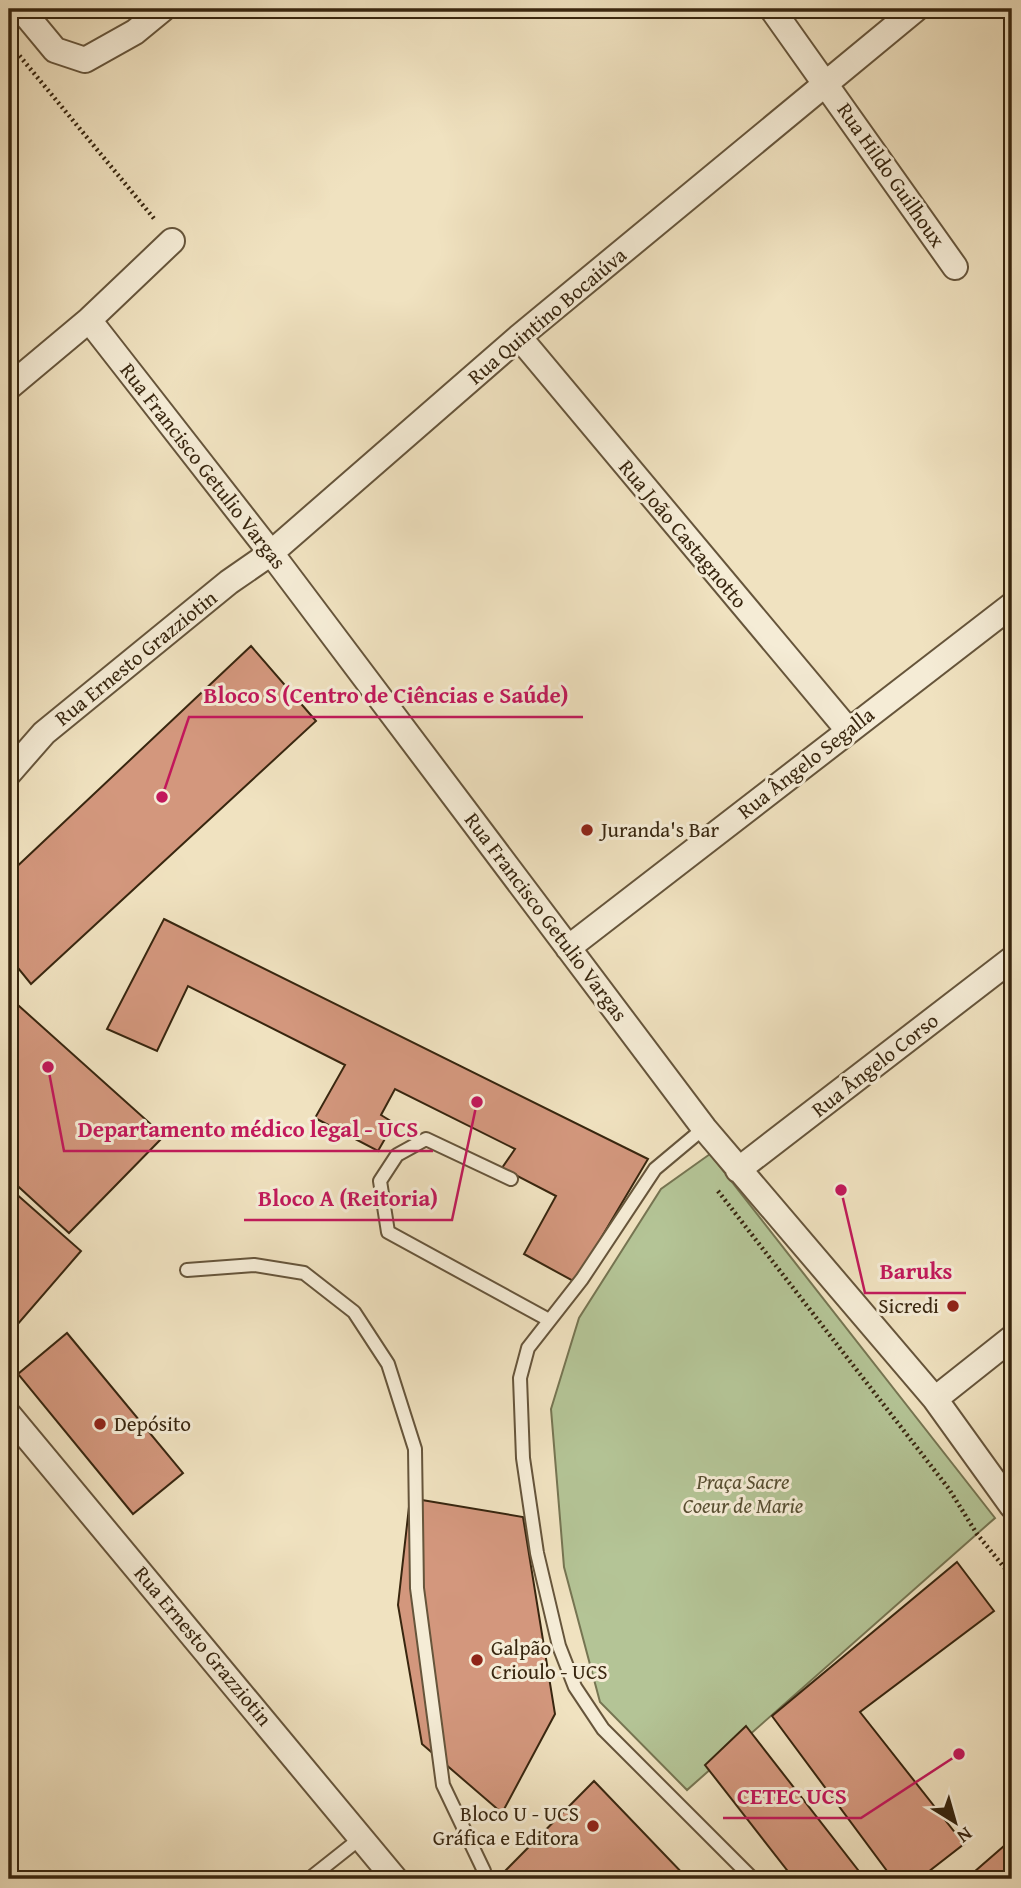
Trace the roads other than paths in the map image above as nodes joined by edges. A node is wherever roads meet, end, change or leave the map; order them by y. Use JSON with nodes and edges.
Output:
{"nodes":[{"id":1,"x":21,"y":9,"type":"edge"},
{"id":2,"x":163,"y":9,"type":"edge"},
{"id":3,"x":772,"y":9,"type":"edge"},
{"id":4,"x":916,"y":9,"type":"edge"},
{"id":5,"x":827,"y":83,"type":"junction"},
{"id":6,"x":172,"y":241,"type":"road end"},
{"id":7,"x":955,"y":267,"type":"dead end"},
{"id":8,"x":89,"y":320,"type":"junction"},
{"id":9,"x":519,"y":337,"type":"junction"},
{"id":10,"x":9,"y":387,"type":"edge"},
{"id":11,"x":271,"y":553,"type":"junction"},
{"id":12,"x":1012,"y":605,"type":"edge"},
{"id":13,"x":848,"y":730,"type":"junction"},
{"id":14,"x":9,"y":773,"type":"edge"},
{"id":15,"x":568,"y":948,"type":"junction"},
{"id":16,"x":1012,"y":959,"type":"edge"},
{"id":17,"x":704,"y":1128,"type":"junction"},
{"id":18,"x":738,"y":1170,"type":"junction"},
{"id":19,"x":511,"y":1179,"type":"dead end"},
{"id":20,"x":187,"y":1270,"type":"dead end"},
{"id":21,"x":549,"y":1320,"type":"junction"},
{"id":22,"x":1012,"y":1338,"type":"edge"},
{"id":23,"x":936,"y":1399,"type":"junction"},
{"id":24,"x":9,"y":1415,"type":"edge"},
{"id":25,"x":1012,"y":1506,"type":"edge"},
{"id":26,"x":362,"y":1837,"type":"junction"},
{"id":27,"x":484,"y":1871,"type":"dead end"},
{"id":28,"x":309,"y":1879,"type":"edge"},
{"id":29,"x":395,"y":1879,"type":"edge"},
{"id":30,"x":753,"y":1879,"type":"edge"}],
"edges":[{"from":1,"to":2,"type":"street"},
{"from":3,"to":5,"type":"street","name":"Rua Hildo Guilhoux"},
{"from":4,"to":5,"type":"street","name":"Rua Quintino Bocaiúva"},
{"from":5,"to":7,"type":"street","name":"Rua Hildo Guilhoux"},
{"from":5,"to":9,"type":"street","name":"Rua Quintino Bocaiúva"},
{"from":6,"to":8,"type":"street"},
{"from":8,"to":10,"type":"street"},
{"from":8,"to":11,"type":"street","name":"Rua Francisco Getulio Vargas"},
{"from":9,"to":11,"type":"street","name":"Rua Quintino Bocaiúva"},
{"from":9,"to":13,"type":"street","name":"Rua João Castagnotto"},
{"from":11,"to":14,"type":"street","name":"Rua Ernesto Grazziotin"},
{"from":11,"to":15,"type":"street","name":"Rua Francisco Getulio Vargas"},
{"from":12,"to":13,"type":"street","name":"Rua Ângelo Segalla"},
{"from":13,"to":15,"type":"street","name":"Rua Ângelo Segalla"},
{"from":15,"to":17,"type":"street","name":"Rua Francisco Getulio Vargas"},
{"from":16,"to":18,"type":"street","name":"Rua Ângelo Corso"},
{"from":17,"to":18,"type":"street","name":"Rua Francisco Getulio Vargas"},
{"from":17,"to":21,"type":"lane"},
{"from":18,"to":23,"type":"street","name":"Rua Francisco Getulio Vargas"},
{"from":19,"to":21,"type":"lane"},
{"from":20,"to":27,"type":"lane"},
{"from":21,"to":30,"type":"lane"},
{"from":22,"to":23,"type":"street"},
{"from":23,"to":25,"type":"street","name":"Rua Francisco Getulio Vargas"},
{"from":24,"to":26,"type":"street","name":"Rua Ernesto Grazziotin"},
{"from":26,"to":28,"type":"lane"},
{"from":26,"to":29,"type":"street","name":"Rua Ernesto Grazziotin"}]}
